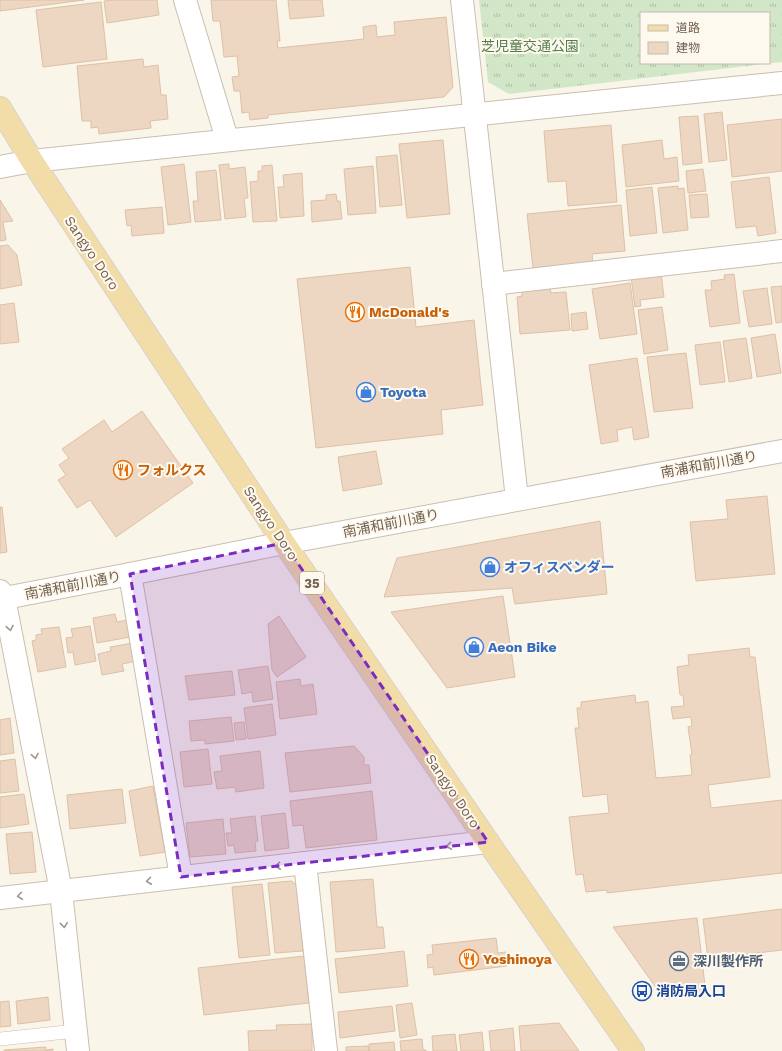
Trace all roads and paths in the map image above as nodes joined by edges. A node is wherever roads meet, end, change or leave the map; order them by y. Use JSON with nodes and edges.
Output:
{"nodes":[{"id":1,"x":185,"y":0,"type":"edge"},
{"id":2,"x":462,"y":0,"type":"edge"},
{"id":3,"x":782,"y":83,"type":"edge"},
{"id":4,"x":0,"y":108,"type":"edge"},
{"id":5,"x":475,"y":115,"type":"junction"},
{"id":6,"x":227,"y":139,"type":"junction"},
{"id":7,"x":32,"y":161,"type":"junction"},
{"id":8,"x":0,"y":167,"type":"edge"},
{"id":9,"x":782,"y":251,"type":"edge"},
{"id":10,"x":493,"y":284,"type":"junction"},
{"id":11,"x":782,"y":451,"type":"edge"},
{"id":12,"x":517,"y":499,"type":"junction"},
{"id":13,"x":284,"y":543,"type":"junction"},
{"id":14,"x":130,"y":574,"type":"junction"},
{"id":15,"x":2,"y":596,"type":"edge"},
{"id":16,"x":488,"y":842,"type":"junction"},
{"id":17,"x":305,"y":863,"type":"junction"},
{"id":18,"x":181,"y":877,"type":"junction"},
{"id":19,"x":60,"y":891,"type":"junction"},
{"id":20,"x":0,"y":898,"type":"edge"},
{"id":21,"x":0,"y":1039,"type":"edge"},
{"id":22,"x":77,"y":1041,"type":"edge"},
{"id":23,"x":326,"y":1051,"type":"edge"},
{"id":24,"x":633,"y":1051,"type":"edge"}],
"edges":[{"from":1,"to":6,"type":"street"},
{"from":2,"to":5,"type":"street"},
{"from":3,"to":5,"type":"street"},
{"from":4,"to":7,"type":"main road","name":"Sangyo Doro","number":"35"},
{"from":5,"to":6,"type":"street"},
{"from":5,"to":10,"type":"street"},
{"from":6,"to":7,"type":"street"},
{"from":7,"to":8,"type":"street"},
{"from":7,"to":13,"type":"main road","name":"Sangyo Doro","number":"35"},
{"from":9,"to":10,"type":"street"},
{"from":10,"to":12,"type":"street"},
{"from":11,"to":12,"type":"street","name":"南浦和前川通り"},
{"from":12,"to":13,"type":"street","name":"南浦和前川通り"},
{"from":13,"to":14,"type":"street","name":"南浦和前川通り"},
{"from":13,"to":16,"type":"main road","name":"Sangyo Doro","number":"35"},
{"from":14,"to":15,"type":"street","name":"南浦和前川通り"},
{"from":14,"to":18,"type":"street"},
{"from":15,"to":19,"type":"street","one_way":true},
{"from":16,"to":17,"type":"street","one_way":true},
{"from":16,"to":24,"type":"main road","name":"Sangyo Doro","number":"35"},
{"from":17,"to":18,"type":"street","one_way":true},
{"from":17,"to":23,"type":"street"},
{"from":18,"to":19,"type":"street","one_way":true},
{"from":19,"to":20,"type":"street","one_way":true},
{"from":19,"to":22,"type":"street","one_way":true},
{"from":21,"to":22,"type":"lane"}]}
